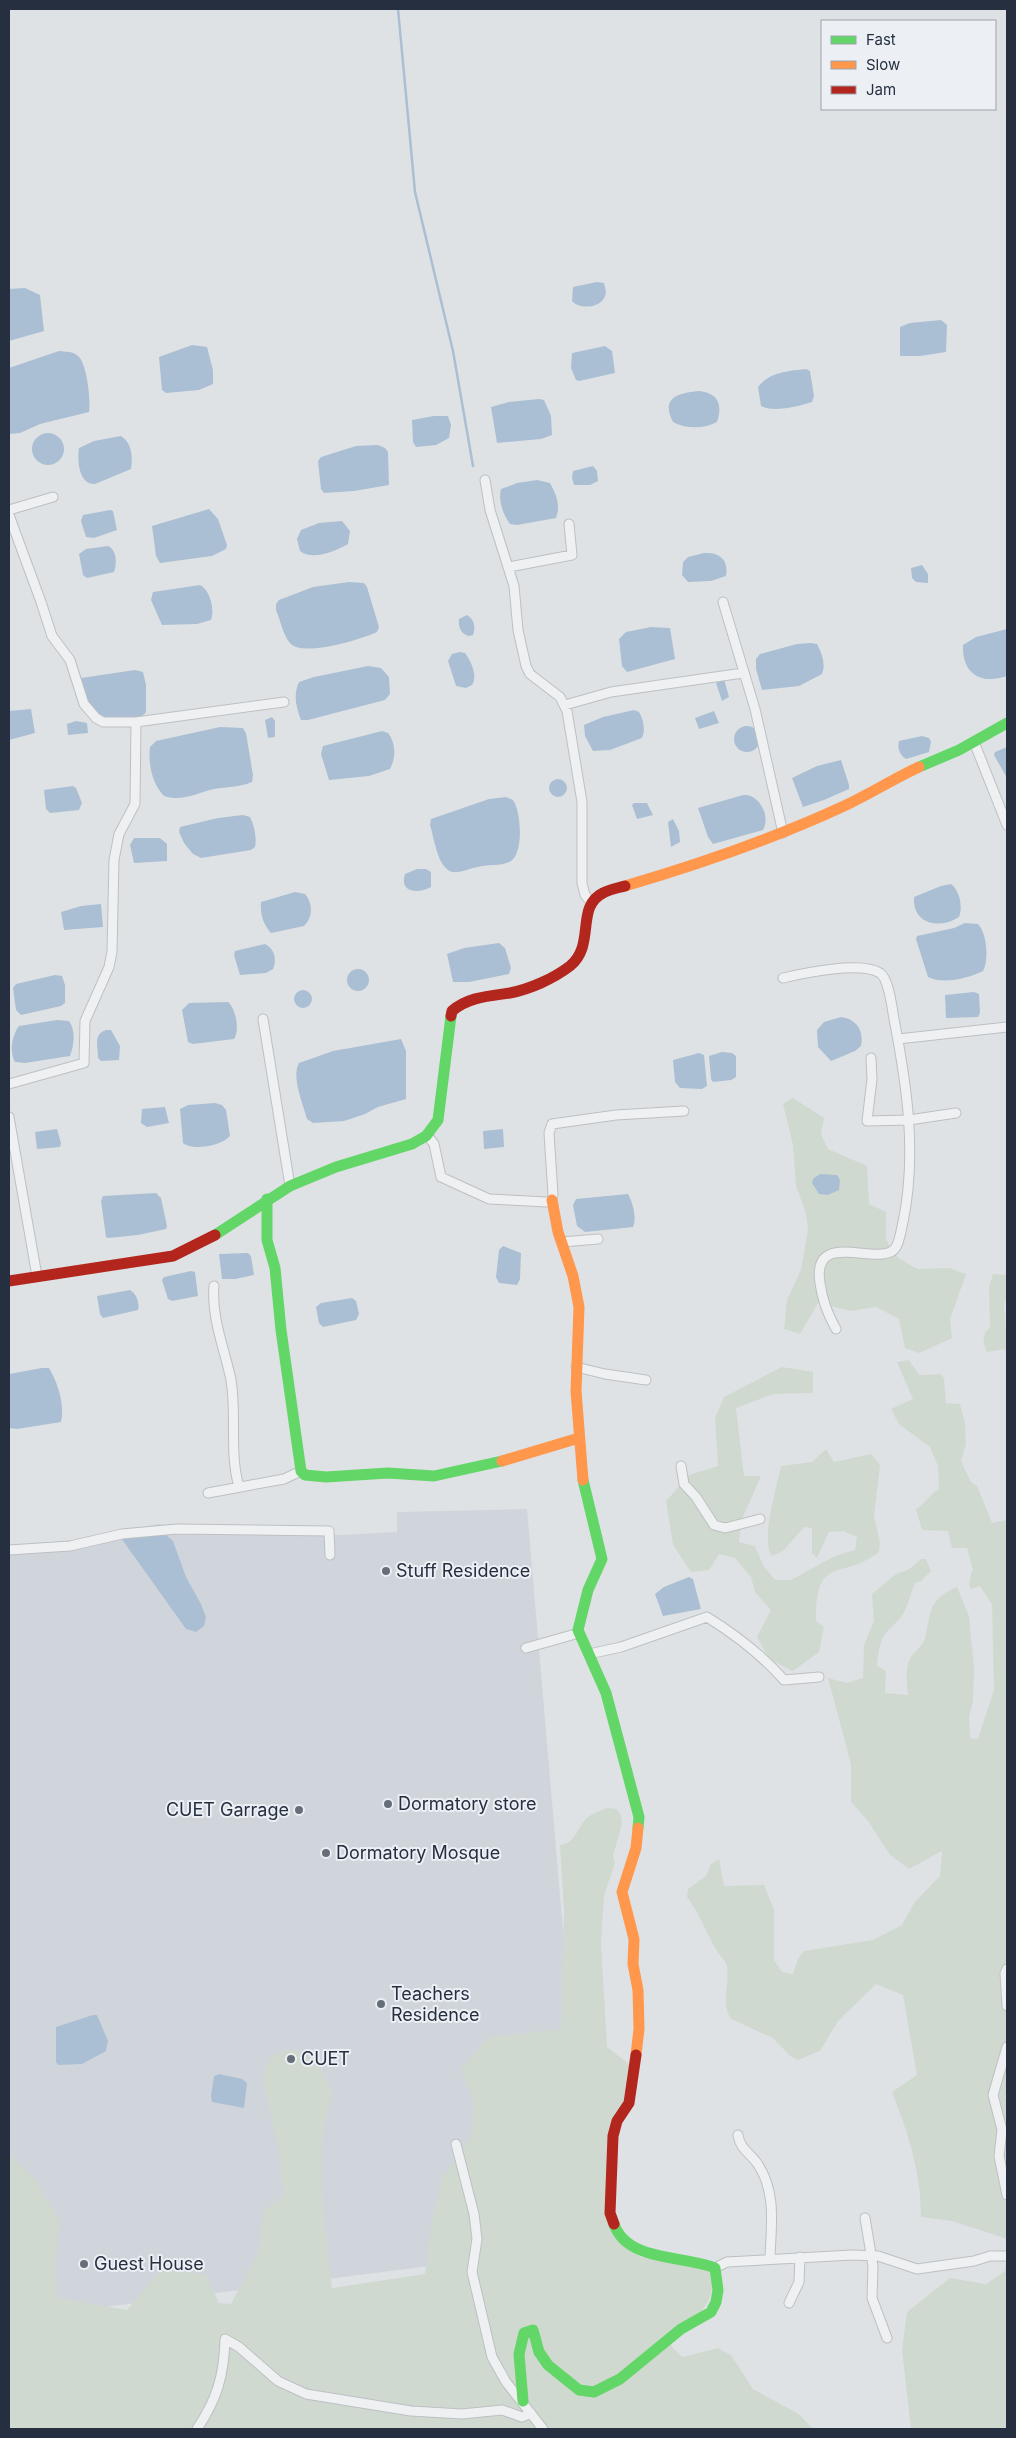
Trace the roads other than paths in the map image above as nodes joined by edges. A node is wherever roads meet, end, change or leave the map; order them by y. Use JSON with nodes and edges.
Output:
{"nodes":[{"id":1,"x":485,"y":480,"type":"dead end"},
{"id":2,"x":53,"y":497,"type":"dead end"},
{"id":3,"x":9,"y":510,"type":"edge"},
{"id":4,"x":9,"y":516,"type":"edge"},
{"id":5,"x":569,"y":524,"type":"dead end"},
{"id":6,"x":509,"y":567,"type":"junction"},
{"id":7,"x":723,"y":602,"type":"dead end"},
{"id":8,"x":743,"y":673,"type":"junction"},
{"id":9,"x":284,"y":702,"type":"dead end"},
{"id":10,"x":565,"y":705,"type":"junction"},
{"id":11,"x":136,"y":722,"type":"junction"},
{"id":12,"x":1007,"y":723,"type":"edge"},
{"id":13,"x":974,"y":742,"type":"junction"},
{"id":14,"x":1007,"y":825,"type":"edge"},
{"id":15,"x":784,"y":833,"type":"junction"},
{"id":16,"x":591,"y":902,"type":"junction"},
{"id":17,"x":783,"y":978,"type":"dead end"},
{"id":18,"x":263,"y":1019,"type":"dead end"},
{"id":19,"x":1007,"y":1028,"type":"edge"},
{"id":20,"x":898,"y":1039,"type":"junction"},
{"id":21,"x":871,"y":1058,"type":"dead end"},
{"id":22,"x":9,"y":1084,"type":"edge"},
{"id":23,"x":684,"y":1111,"type":"dead end"},
{"id":24,"x":956,"y":1112,"type":"dead end"},
{"id":25,"x":9,"y":1117,"type":"edge"},
{"id":26,"x":909,"y":1120,"type":"junction"},
{"id":27,"x":427,"y":1135,"type":"junction"},
{"id":28,"x":290,"y":1186,"type":"junction"},
{"id":29,"x":266,"y":1199,"type":"junction"},
{"id":30,"x":552,"y":1200,"type":"junction"},
{"id":31,"x":598,"y":1239,"type":"dead end"},
{"id":32,"x":562,"y":1242,"type":"junction"},
{"id":33,"x":37,"y":1276,"type":"junction"},
{"id":34,"x":9,"y":1281,"type":"edge"},
{"id":35,"x":214,"y":1286,"type":"dead end"},
{"id":36,"x":836,"y":1329,"type":"dead end"},
{"id":37,"x":576,"y":1367,"type":"junction"},
{"id":38,"x":646,"y":1380,"type":"dead end"},
{"id":39,"x":579,"y":1438,"type":"junction"},
{"id":40,"x":681,"y":1466,"type":"dead end"},
{"id":41,"x":301,"y":1471,"type":"junction"},
{"id":42,"x":239,"y":1487,"type":"junction"},
{"id":43,"x":208,"y":1493,"type":"dead end"},
{"id":44,"x":760,"y":1519,"type":"dead end"},
{"id":45,"x":9,"y":1550,"type":"edge"},
{"id":46,"x":330,"y":1555,"type":"dead end"},
{"id":47,"x":579,"y":1633,"type":"junction"},
{"id":48,"x":526,"y":1648,"type":"dead end"},
{"id":49,"x":589,"y":1654,"type":"junction"},
{"id":50,"x":819,"y":1677,"type":"dead end"},
{"id":51,"x":1007,"y":1969,"type":"edge"},
{"id":52,"x":1007,"y":2006,"type":"edge"},
{"id":53,"x":1007,"y":2047,"type":"edge"},
{"id":54,"x":738,"y":2135,"type":"dead end"},
{"id":55,"x":456,"y":2144,"type":"dead end"},
{"id":56,"x":1007,"y":2195,"type":"edge"},
{"id":57,"x":865,"y":2218,"type":"dead end"},
{"id":58,"x":870,"y":2256,"type":"junction"},
{"id":59,"x":1007,"y":2256,"type":"edge"},
{"id":60,"x":800,"y":2257,"type":"junction"},
{"id":61,"x":770,"y":2258,"type":"junction"},
{"id":62,"x":714,"y":2268,"type":"junction"},
{"id":63,"x":789,"y":2303,"type":"dead end"},
{"id":64,"x":887,"y":2338,"type":"dead end"},
{"id":65,"x":522,"y":2401,"type":"junction"},
{"id":66,"x":531,"y":2413,"type":"junction"},
{"id":67,"x":197,"y":2429,"type":"edge"},
{"id":68,"x":543,"y":2429,"type":"edge"}],
"edges":[{"from":1,"to":6,"type":"street"},
{"from":2,"to":3,"type":"street"},
{"from":4,"to":11,"type":"street"},
{"from":5,"to":6,"type":"street"},
{"from":6,"to":10,"type":"street"},
{"from":7,"to":8,"type":"street"},
{"from":8,"to":10,"type":"street"},
{"from":8,"to":15,"type":"street"},
{"from":9,"to":11,"type":"street"},
{"from":10,"to":16,"type":"street"},
{"from":11,"to":22,"type":"street"},
{"from":12,"to":13,"type":"street"},
{"from":13,"to":14,"type":"street"},
{"from":13,"to":15,"type":"street"},
{"from":15,"to":16,"type":"street"},
{"from":16,"to":27,"type":"street"},
{"from":17,"to":20,"type":"street"},
{"from":18,"to":28,"type":"street"},
{"from":19,"to":20,"type":"street"},
{"from":20,"to":26,"type":"street"},
{"from":21,"to":26,"type":"street"},
{"from":23,"to":30,"type":"street"},
{"from":24,"to":26,"type":"street"},
{"from":25,"to":33,"type":"street"},
{"from":26,"to":36,"type":"street"},
{"from":27,"to":28,"type":"street"},
{"from":27,"to":30,"type":"street"},
{"from":28,"to":29,"type":"street"},
{"from":29,"to":33,"type":"street"},
{"from":29,"to":41,"type":"street"},
{"from":30,"to":32,"type":"street"},
{"from":31,"to":32,"type":"street"},
{"from":32,"to":37,"type":"street"},
{"from":33,"to":34,"type":"street"},
{"from":35,"to":42,"type":"street"},
{"from":37,"to":38,"type":"street"},
{"from":37,"to":39,"type":"street"},
{"from":39,"to":41,"type":"street"},
{"from":39,"to":47,"type":"street"},
{"from":40,"to":44,"type":"street"},
{"from":41,"to":42,"type":"street"},
{"from":42,"to":43,"type":"street"},
{"from":45,"to":46,"type":"street"},
{"from":47,"to":48,"type":"street"},
{"from":47,"to":49,"type":"street"},
{"from":49,"to":50,"type":"street"},
{"from":49,"to":62,"type":"street"},
{"from":51,"to":52,"type":"street"},
{"from":53,"to":56,"type":"street"},
{"from":54,"to":61,"type":"street"},
{"from":55,"to":65,"type":"street"},
{"from":57,"to":58,"type":"street"},
{"from":58,"to":59,"type":"street"},
{"from":58,"to":60,"type":"street"},
{"from":58,"to":64,"type":"street"},
{"from":60,"to":61,"type":"street"},
{"from":60,"to":63,"type":"street"},
{"from":61,"to":62,"type":"street"},
{"from":62,"to":65,"type":"street"},
{"from":65,"to":66,"type":"street"},
{"from":66,"to":67,"type":"street"},
{"from":66,"to":68,"type":"street"}]}
